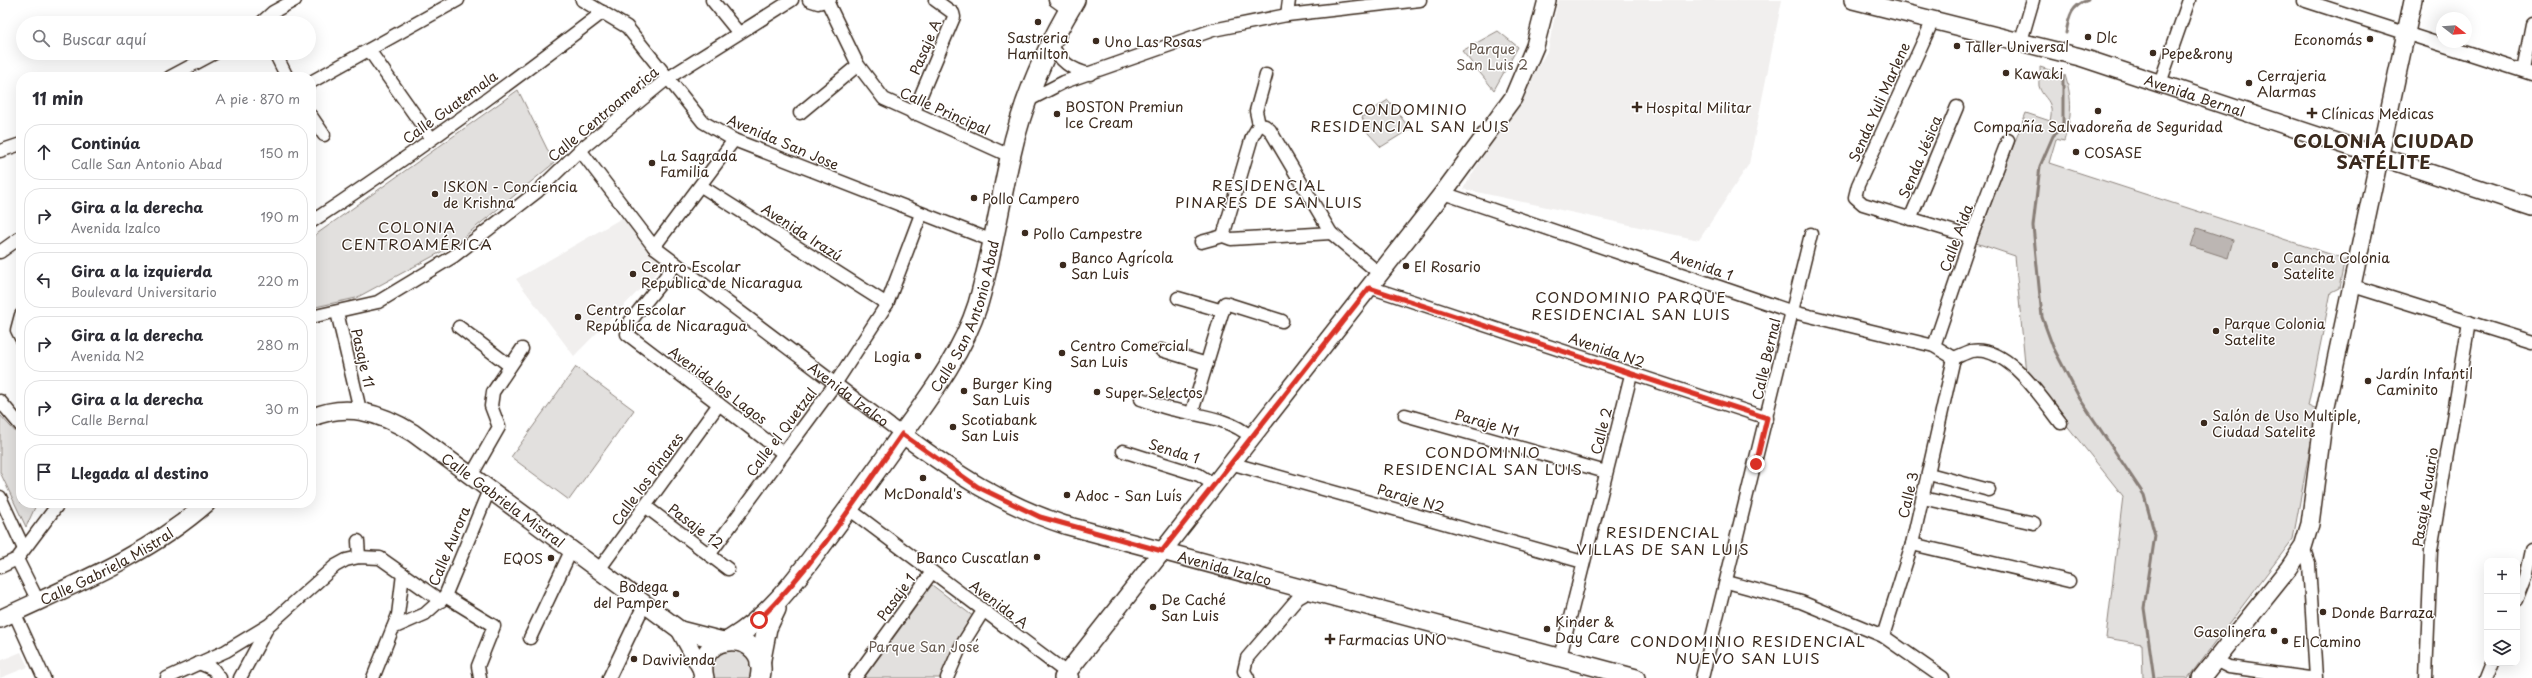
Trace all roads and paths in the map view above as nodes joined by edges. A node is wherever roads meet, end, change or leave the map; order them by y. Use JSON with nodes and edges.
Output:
{"nodes":[{"id":1,"x":295,"y":0,"type":"edge"},
{"id":2,"x":458,"y":0,"type":"edge"},
{"id":3,"x":582,"y":0,"type":"edge"},
{"id":4,"x":712,"y":0,"type":"edge"},
{"id":5,"x":792,"y":0,"type":"edge"},
{"id":6,"x":809,"y":0,"type":"edge"},
{"id":7,"x":935,"y":0,"type":"edge"},
{"id":8,"x":1289,"y":0,"type":"edge"},
{"id":9,"x":1420,"y":0,"type":"edge"},
{"id":10,"x":1547,"y":0,"type":"edge"},
{"id":11,"x":1853,"y":0,"type":"edge"},
{"id":12,"x":2033,"y":0,"type":"edge"},
{"id":13,"x":2189,"y":0,"type":"edge"},
{"id":14,"x":2303,"y":0,"type":"edge"},
{"id":15,"x":2413,"y":0,"type":"edge"},
{"id":16,"x":829,"y":1,"type":"edge"},
{"id":17,"x":1066,"y":3,"type":"edge"},
{"id":18,"x":603,"y":12,"type":"junction"},
{"id":19,"x":1287,"y":15,"type":"junction"},
{"id":20,"x":269,"y":16,"type":"edge"},
{"id":21,"x":1933,"y":20,"type":"junction"},
{"id":22,"x":2532,"y":24,"type":"edge"},
{"id":23,"x":738,"y":32,"type":"junction"},
{"id":24,"x":2406,"y":32,"type":"junction"},
{"id":25,"x":2021,"y":41,"type":"junction"},
{"id":26,"x":1051,"y":44,"type":"junction"},
{"id":27,"x":370,"y":50,"type":"junction"},
{"id":28,"x":202,"y":60,"type":"edge"},
{"id":29,"x":278,"y":60,"type":"edge"},
{"id":30,"x":858,"y":65,"type":"junction"},
{"id":31,"x":179,"y":72,"type":"edge"},
{"id":32,"x":284,"y":72,"type":"edge"},
{"id":33,"x":2527,"y":72,"type":"edge"},
{"id":34,"x":1090,"y":74,"type":"junction"},
{"id":35,"x":1266,"y":75,"type":"dead end"},
{"id":36,"x":668,"y":78,"type":"junction"},
{"id":37,"x":316,"y":79,"type":"edge"},
{"id":38,"x":2160,"y":83,"type":"junction"},
{"id":39,"x":1027,"y":101,"type":"junction"},
{"id":40,"x":1957,"y":107,"type":"dead end"},
{"id":41,"x":800,"y":112,"type":"dead end"},
{"id":42,"x":913,"y":114,"type":"junction"},
{"id":43,"x":316,"y":123,"type":"edge"},
{"id":44,"x":1259,"y":125,"type":"junction"},
{"id":45,"x":324,"y":135,"type":"dead end"},
{"id":46,"x":431,"y":138,"type":"junction"},
{"id":47,"x":734,"y":140,"type":"junction"},
{"id":48,"x":2008,"y":140,"type":"dead end"},
{"id":49,"x":16,"y":146,"type":"edge"},
{"id":50,"x":580,"y":150,"type":"junction"},
{"id":51,"x":0,"y":151,"type":"edge"},
{"id":52,"x":1010,"y":156,"type":"junction"},
{"id":53,"x":2378,"y":156,"type":"junction"},
{"id":54,"x":702,"y":186,"type":"junction"},
{"id":55,"x":1443,"y":194,"type":"junction"},
{"id":56,"x":2532,"y":207,"type":"edge"},
{"id":57,"x":921,"y":214,"type":"junction"},
{"id":58,"x":316,"y":218,"type":"edge"},
{"id":59,"x":1910,"y":219,"type":"junction"},
{"id":60,"x":1331,"y":233,"type":"junction"},
{"id":61,"x":1811,"y":234,"type":"dead end"},
{"id":62,"x":1223,"y":236,"type":"junction"},
{"id":63,"x":1971,"y":238,"type":"junction"},
{"id":64,"x":16,"y":241,"type":"edge"},
{"id":65,"x":993,"y":241,"type":"junction"},
{"id":66,"x":1200,"y":242,"type":"dead end"},
{"id":67,"x":654,"y":247,"type":"junction"},
{"id":68,"x":0,"y":252,"type":"edge"},
{"id":69,"x":675,"y":265,"type":"junction"},
{"id":70,"x":1380,"y":274,"type":"junction"},
{"id":71,"x":2353,"y":286,"type":"junction"},
{"id":72,"x":1369,"y":288,"type":"junction"},
{"id":73,"x":1178,"y":298,"type":"dead end"},
{"id":74,"x":887,"y":304,"type":"junction"},
{"id":75,"x":1224,"y":307,"type":"junction"},
{"id":76,"x":337,"y":312,"type":"junction"},
{"id":77,"x":1793,"y":312,"type":"junction"},
{"id":78,"x":316,"y":316,"type":"edge"},
{"id":79,"x":1282,"y":321,"type":"dead end"},
{"id":80,"x":2469,"y":322,"type":"junction"},
{"id":81,"x":459,"y":327,"type":"dead end"},
{"id":82,"x":2532,"y":342,"type":"edge"},
{"id":83,"x":1934,"y":346,"type":"junction"},
{"id":84,"x":522,"y":349,"type":"dead end"},
{"id":85,"x":1161,"y":350,"type":"dead end"},
{"id":86,"x":1954,"y":358,"type":"junction"},
{"id":87,"x":1207,"y":364,"type":"junction"},
{"id":88,"x":510,"y":366,"type":"junction"},
{"id":89,"x":1631,"y":375,"type":"junction"},
{"id":90,"x":835,"y":384,"type":"junction"},
{"id":91,"x":1141,"y":400,"type":"dead end"},
{"id":92,"x":0,"y":401,"type":"edge"},
{"id":93,"x":719,"y":404,"type":"junction"},
{"id":94,"x":360,"y":410,"type":"junction"},
{"id":95,"x":1192,"y":412,"type":"junction"},
{"id":96,"x":1405,"y":415,"type":"dead end"},
{"id":97,"x":316,"y":416,"type":"edge"},
{"id":98,"x":1767,"y":418,"type":"junction"},
{"id":99,"x":16,"y":420,"type":"edge"},
{"id":100,"x":2060,"y":423,"type":"dead end"},
{"id":101,"x":902,"y":434,"type":"junction"},
{"id":102,"x":1251,"y":437,"type":"junction"},
{"id":103,"x":1123,"y":451,"type":"dead end"},
{"id":104,"x":783,"y":453,"type":"junction"},
{"id":105,"x":1230,"y":463,"type":"junction"},
{"id":106,"x":1606,"y":472,"type":"junction"},
{"id":107,"x":1929,"y":474,"type":"junction"},
{"id":108,"x":471,"y":476,"type":"junction"},
{"id":109,"x":1213,"y":484,"type":"junction"},
{"id":110,"x":489,"y":490,"type":"junction"},
{"id":111,"x":1989,"y":490,"type":"dead end"},
{"id":112,"x":0,"y":497,"type":"edge"},
{"id":113,"x":1923,"y":498,"type":"junction"},
{"id":114,"x":645,"y":506,"type":"junction"},
{"id":115,"x":47,"y":508,"type":"edge"},
{"id":116,"x":55,"y":508,"type":"edge"},
{"id":117,"x":201,"y":508,"type":"edge"},
{"id":118,"x":849,"y":509,"type":"junction"},
{"id":119,"x":44,"y":520,"type":"junction"},
{"id":120,"x":2034,"y":523,"type":"dead end"},
{"id":121,"x":358,"y":541,"type":"dead end"},
{"id":122,"x":1912,"y":544,"type":"junction"},
{"id":123,"x":2303,"y":547,"type":"junction"},
{"id":124,"x":24,"y":549,"type":"junction"},
{"id":125,"x":2532,"y":549,"type":"edge"},
{"id":126,"x":571,"y":551,"type":"junction"},
{"id":127,"x":1162,"y":551,"type":"junction"},
{"id":128,"x":709,"y":555,"type":"junction"},
{"id":129,"x":359,"y":557,"type":"junction"},
{"id":130,"x":17,"y":559,"type":"junction"},
{"id":131,"x":1583,"y":562,"type":"junction"},
{"id":132,"x":0,"y":567,"type":"edge"},
{"id":133,"x":728,"y":569,"type":"dead end"},
{"id":134,"x":598,"y":571,"type":"junction"},
{"id":135,"x":932,"y":572,"type":"junction"},
{"id":136,"x":403,"y":574,"type":"junction"},
{"id":137,"x":2069,"y":581,"type":"dead end"},
{"id":138,"x":1727,"y":582,"type":"junction"},
{"id":139,"x":1312,"y":590,"type":"junction"},
{"id":140,"x":2519,"y":594,"type":"edge"},
{"id":141,"x":782,"y":597,"type":"junction"},
{"id":142,"x":443,"y":598,"type":"junction"},
{"id":143,"x":38,"y":601,"type":"junction"},
{"id":144,"x":644,"y":605,"type":"junction"},
{"id":145,"x":983,"y":610,"type":"junction"},
{"id":146,"x":7,"y":616,"type":"edge"},
{"id":147,"x":269,"y":626,"type":"junction"},
{"id":148,"x":394,"y":628,"type":"junction"},
{"id":149,"x":680,"y":630,"type":"junction"},
{"id":150,"x":1883,"y":636,"type":"junction"},
{"id":151,"x":530,"y":638,"type":"dead end"},
{"id":152,"x":726,"y":640,"type":"junction"},
{"id":153,"x":1560,"y":657,"type":"junction"},
{"id":154,"x":2215,"y":660,"type":"junction"},
{"id":155,"x":199,"y":663,"type":"junction"},
{"id":156,"x":2491,"y":666,"type":"edge"},
{"id":157,"x":761,"y":673,"type":"edge"},
{"id":158,"x":1246,"y":674,"type":"edge"},
{"id":159,"x":703,"y":676,"type":"edge"},
{"id":160,"x":1067,"y":676,"type":"edge"},
{"id":161,"x":44,"y":678,"type":"edge"},
{"id":162,"x":167,"y":678,"type":"edge"},
{"id":163,"x":220,"y":678,"type":"edge"},
{"id":164,"x":240,"y":678,"type":"edge"},
{"id":165,"x":373,"y":678,"type":"edge"},
{"id":166,"x":480,"y":678,"type":"edge"},
{"id":167,"x":609,"y":678,"type":"edge"},
{"id":168,"x":855,"y":678,"type":"edge"},
{"id":169,"x":947,"y":678,"type":"edge"},
{"id":170,"x":1636,"y":678,"type":"edge"},
{"id":171,"x":1702,"y":678,"type":"edge"},
{"id":172,"x":1943,"y":678,"type":"edge"},
{"id":173,"x":2201,"y":678,"type":"edge"},
{"id":174,"x":2309,"y":678,"type":"edge"},
{"id":175,"x":2316,"y":678,"type":"edge"},
{"id":176,"x":2426,"y":678,"type":"edge"},
{"id":177,"x":2486,"y":678,"type":"edge"}],
"edges":[{"from":1,"to":20,"type":"street"},
{"from":2,"to":27,"type":"street"},
{"from":3,"to":18,"type":"street","name":"Avenida San Jose"},
{"from":4,"to":23,"type":"street"},
{"from":5,"to":23,"type":"street","name":"Calle Centroamerica"},
{"from":6,"to":16,"type":"street"},
{"from":7,"to":42,"type":"street","name":"Pasaje A"},
{"from":8,"to":19,"type":"street"},
{"from":9,"to":19,"type":"street"},
{"from":10,"to":55,"type":"street"},
{"from":11,"to":21,"type":"street","name":"Avenida Bernal"},
{"from":12,"to":25,"type":"street"},
{"from":13,"to":38,"type":"street"},
{"from":14,"to":24,"type":"street"},
{"from":15,"to":24,"type":"street"},
{"from":16,"to":30,"type":"street","name":"Calle Principal"},
{"from":17,"to":26,"type":"main road","name":"Calle San Antonio Abad"},
{"from":18,"to":36,"type":"street","name":"Avenida San Jose"},
{"from":18,"to":46,"type":"street","name":"Calle Guatemala"},
{"from":19,"to":34,"type":"street"},
{"from":21,"to":25,"type":"street","name":"Avenida Bernal"},
{"from":21,"to":59,"type":"street","name":"Senda Yuli Marlene"},
{"from":22,"to":33,"type":"street"},
{"from":23,"to":36,"type":"street","name":"Calle Centroamerica"},
{"from":24,"to":33,"type":"street"},
{"from":24,"to":53,"type":"street"},
{"from":25,"to":38,"type":"street","name":"Avenida Bernal"},
{"from":26,"to":34,"type":"street"},
{"from":26,"to":39,"type":"main road","name":"Calle San Antonio Abad"},
{"from":27,"to":37,"type":"street"},
{"from":27,"to":46,"type":"street"},
{"from":28,"to":31,"type":"street"},
{"from":29,"to":32,"type":"street"},
{"from":30,"to":41,"type":"street"},
{"from":30,"to":42,"type":"street","name":"Calle Principal"},
{"from":34,"to":39,"type":"street"},
{"from":35,"to":44,"type":"street"},
{"from":36,"to":47,"type":"street","name":"Avenida San Jose"},
{"from":36,"to":50,"type":"street","name":"Calle Centroamerica"},
{"from":38,"to":53,"type":"street","name":"Avenida Bernal"},
{"from":39,"to":52,"type":"main road","name":"Calle San Antonio Abad"},
{"from":40,"to":59,"type":"street","name":"Senda Jésica"},
{"from":42,"to":52,"type":"street","name":"Calle Principal"},
{"from":43,"to":45,"type":"street"},
{"from":44,"to":60,"type":"street"},
{"from":44,"to":62,"type":"street"},
{"from":46,"to":58,"type":"street","name":"Calle Guatemala"},
{"from":47,"to":54,"type":"street"},
{"from":47,"to":57,"type":"street","name":"Avenida San Jose"},
{"from":48,"to":63,"type":"street","name":"Calle Aida"},
{"from":49,"to":51,"type":"street"},
{"from":50,"to":67,"type":"street","name":"Avenida Izalco"},
{"from":50,"to":76,"type":"street","name":"Calle Centroamerica"},
{"from":52,"to":65,"type":"main road","name":"Calle San Antonio Abad"},
{"from":53,"to":56,"type":"street","name":"Avenida Bernal"},
{"from":53,"to":71,"type":"street"},
{"from":54,"to":67,"type":"street"},
{"from":54,"to":74,"type":"street","name":"Avenida Irazú"},
{"from":55,"to":70,"type":"street"},
{"from":55,"to":77,"type":"street","name":"Avenida 1"},
{"from":57,"to":65,"type":"street","name":"Avenida San Jose"},
{"from":57,"to":74,"type":"street","name":"Calle el Quetzal"},
{"from":59,"to":63,"type":"street"},
{"from":60,"to":62,"type":"street"},
{"from":60,"to":70,"type":"street"},
{"from":61,"to":77,"type":"street","name":"Calle Bernal"},
{"from":62,"to":66,"type":"street"},
{"from":63,"to":83,"type":"street","name":"Calle Aida"},
{"from":64,"to":68,"type":"street"},
{"from":65,"to":101,"type":"main road","name":"Calle San Antonio Abad"},
{"from":67,"to":69,"type":"street","name":"Avenida Izalco"},
{"from":69,"to":90,"type":"street","name":"Avenida Izalco"},
{"from":69,"to":93,"type":"street","name":"Avenida los Lagos"},
{"from":70,"to":72,"type":"street"},
{"from":71,"to":80,"type":"street"},
{"from":71,"to":123,"type":"street"},
{"from":72,"to":89,"type":"street","name":"Avenida N2"},
{"from":72,"to":102,"type":"street"},
{"from":73,"to":75,"type":"street"},
{"from":74,"to":90,"type":"street","name":"Calle el Quetzal"},
{"from":75,"to":79,"type":"street"},
{"from":75,"to":87,"type":"street"},
{"from":76,"to":78,"type":"street","name":"Calle Centroamerica"},
{"from":76,"to":94,"type":"street","name":"Pasaje 11"},
{"from":77,"to":83,"type":"street","name":"Avenida 1"},
{"from":77,"to":98,"type":"street","name":"Calle Bernal"},
{"from":80,"to":82,"type":"street"},
{"from":80,"to":176,"type":"street","name":"Pasaje Acuario"},
{"from":81,"to":88,"type":"street"},
{"from":83,"to":86,"type":"street","name":"Avenida 1"},
{"from":84,"to":88,"type":"street"},
{"from":85,"to":87,"type":"street"},
{"from":86,"to":100,"type":"street"},
{"from":86,"to":107,"type":"street","name":"Calle 3"},
{"from":87,"to":95,"type":"street"},
{"from":88,"to":108,"type":"street"},
{"from":89,"to":98,"type":"street","name":"Avenida N2"},
{"from":89,"to":106,"type":"street","name":"Calle 2"},
{"from":90,"to":101,"type":"street","name":"Avenida Izalco"},
{"from":90,"to":104,"type":"street","name":"Calle el Quetzal"},
{"from":91,"to":95,"type":"street"},
{"from":92,"to":99,"type":"street"},
{"from":93,"to":104,"type":"street","name":"Avenida los Lagos"},
{"from":93,"to":114,"type":"street","name":"Calle los Pinares"},
{"from":94,"to":97,"type":"street","name":"Calle Gabriela Mistral"},
{"from":94,"to":108,"type":"street","name":"Calle Gabriela Mistral"},
{"from":95,"to":102,"type":"street"},
{"from":96,"to":106,"type":"street","name":"Paraje N1"},
{"from":98,"to":138,"type":"street","name":"Calle Bernal"},
{"from":101,"to":118,"type":"main road","name":"Calle San Antonio Abad"},
{"from":101,"to":127,"type":"street","name":"Avenida Izalco"},
{"from":102,"to":105,"type":"street"},
{"from":103,"to":109,"type":"street","name":"Senda 1"},
{"from":104,"to":128,"type":"street","name":"Calle el Quetzal"},
{"from":105,"to":109,"type":"street"},
{"from":105,"to":131,"type":"street","name":"Paraje N2"},
{"from":106,"to":131,"type":"street","name":"Calle 2"},
{"from":107,"to":111,"type":"street"},
{"from":107,"to":113,"type":"street","name":"Calle 3"},
{"from":108,"to":110,"type":"street","name":"Calle Gabriela Mistral"},
{"from":109,"to":127,"type":"street"},
{"from":110,"to":126,"type":"street","name":"Calle Gabriela Mistral"},
{"from":110,"to":142,"type":"street","name":"Calle Aurora"},
{"from":112,"to":124,"type":"street"},
{"from":113,"to":120,"type":"street"},
{"from":113,"to":122,"type":"street","name":"Calle 3"},
{"from":114,"to":128,"type":"street","name":"Pasaje 12"},
{"from":114,"to":134,"type":"street","name":"Calle los Pinares"},
{"from":115,"to":119,"type":"street"},
{"from":116,"to":119,"type":"street"},
{"from":117,"to":143,"type":"street","name":"Calle Gabriela Mistral"},
{"from":118,"to":135,"type":"street","name":"Avenida A"},
{"from":118,"to":141,"type":"main road","name":"Calle San Antonio Abad"},
{"from":119,"to":124,"type":"street"},
{"from":121,"to":129,"type":"street"},
{"from":122,"to":137,"type":"street"},
{"from":122,"to":150,"type":"street","name":"Calle 3"},
{"from":123,"to":154,"type":"street"},
{"from":123,"to":175,"type":"street"},
{"from":124,"to":130,"type":"street"},
{"from":125,"to":140,"type":"street"},
{"from":126,"to":134,"type":"street","name":"Calle Gabriela Mistral"},
{"from":126,"to":151,"type":"street"},
{"from":127,"to":139,"type":"street","name":"Avenida Izalco"},
{"from":127,"to":160,"type":"street"},
{"from":128,"to":133,"type":"street","name":"Pasaje 12"},
{"from":129,"to":136,"type":"street"},
{"from":129,"to":147,"type":"street"},
{"from":130,"to":132,"type":"street"},
{"from":130,"to":143,"type":"street"},
{"from":131,"to":153,"type":"street","name":"Calle 2"},
{"from":134,"to":144,"type":"street","name":"Calle Gabriela Mistral"},
{"from":135,"to":145,"type":"street","name":"Avenida A"},
{"from":135,"to":168,"type":"street","name":"Pasaje 1"},
{"from":136,"to":142,"type":"street"},
{"from":136,"to":148,"type":"street"},
{"from":138,"to":150,"type":"street"},
{"from":138,"to":171,"type":"street","name":"Calle Bernal"},
{"from":139,"to":153,"type":"street","name":"Avenida Izalco"},
{"from":139,"to":158,"type":"street"},
{"from":141,"to":152,"type":"main road","name":"Calle San Antonio Abad"},
{"from":141,"to":157,"type":"main road","name":"Calle San Antonio Abad"},
{"from":142,"to":148,"type":"street","name":"Calle Aurora"},
{"from":142,"to":166,"type":"street"},
{"from":143,"to":146,"type":"street","name":"Calle Gabriela Mistral"},
{"from":144,"to":149,"type":"street","name":"Calle Gabriela Mistral"},
{"from":144,"to":167,"type":"street"},
{"from":145,"to":160,"type":"street","name":"Avenida A"},
{"from":145,"to":169,"type":"street"},
{"from":146,"to":161,"type":"street"},
{"from":147,"to":155,"type":"street"},
{"from":147,"to":164,"type":"street"},
{"from":148,"to":165,"type":"street"},
{"from":149,"to":152,"type":"street","name":"Calle Gabriela Mistral"},
{"from":149,"to":159,"type":"street","name":"Calle Gabriela Mistral"},
{"from":150,"to":172,"type":"street"},
{"from":152,"to":157,"type":"main road"},
{"from":152,"to":159,"type":"main road","name":"Calle San Antonio Abad"},
{"from":153,"to":170,"type":"street","name":"Avenida Izalco"},
{"from":154,"to":173,"type":"street"},
{"from":154,"to":174,"type":"street"},
{"from":155,"to":162,"type":"street"},
{"from":155,"to":163,"type":"street"},
{"from":156,"to":177,"type":"street"}]}
